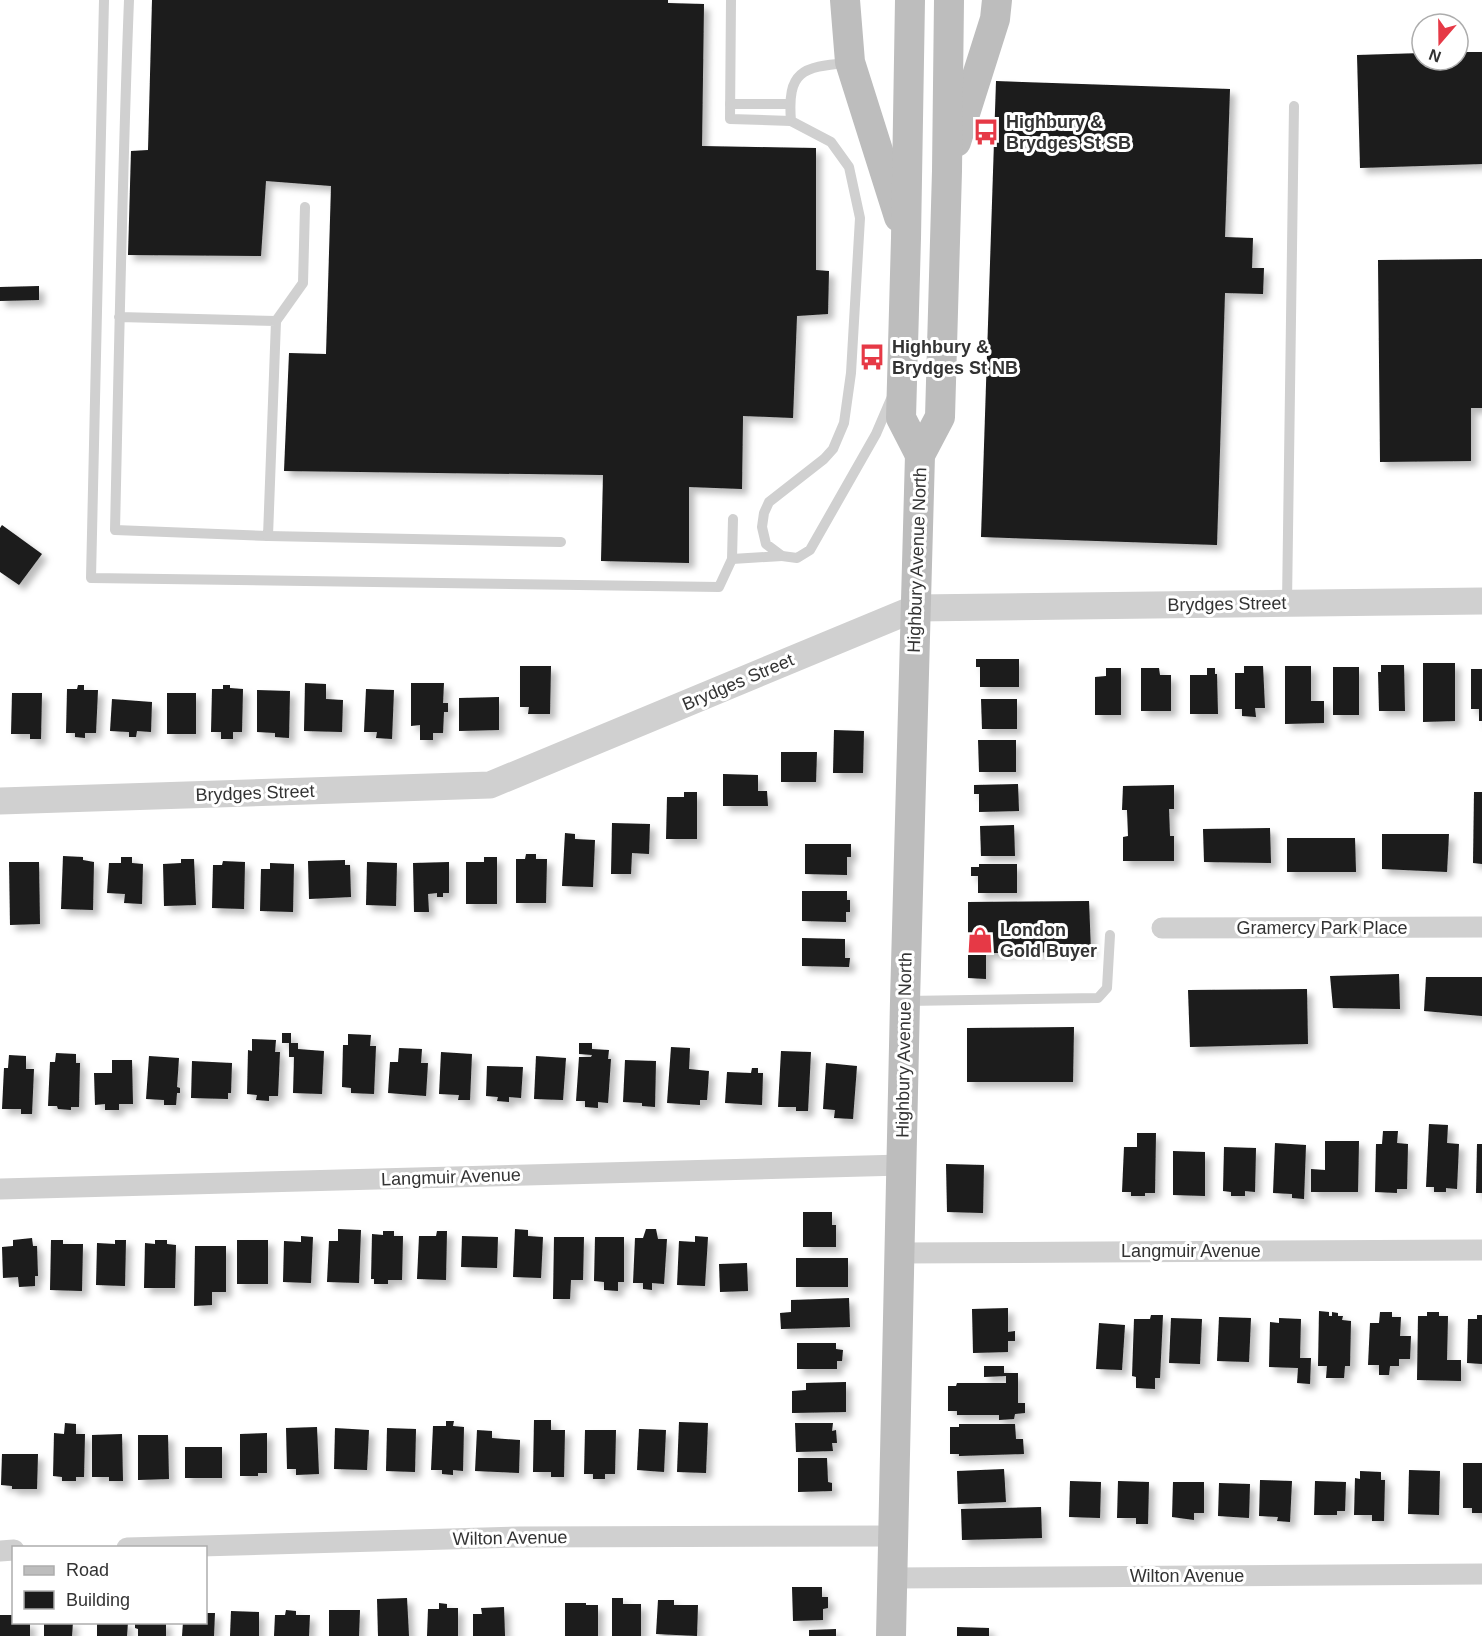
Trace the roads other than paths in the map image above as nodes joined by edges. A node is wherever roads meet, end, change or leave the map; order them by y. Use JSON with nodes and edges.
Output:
{"nodes":[{"id":1,"x":104,"y":0,"type":"edge"},
{"id":2,"x":129,"y":0,"type":"edge"},
{"id":3,"x":731,"y":0,"type":"edge"},
{"id":4,"x":845,"y":0,"type":"edge"},
{"id":5,"x":910,"y":0,"type":"edge"},
{"id":6,"x":948,"y":0,"type":"edge"},
{"id":7,"x":997,"y":0,"type":"edge"},
{"id":8,"x":850,"y":62,"type":"junction"},
{"id":9,"x":730,"y":104,"type":"junction"},
{"id":10,"x":790,"y":104,"type":"junction"},
{"id":11,"x":1294,"y":106,"type":"dead end"},
{"id":12,"x":791,"y":121,"type":"junction"},
{"id":13,"x":947,"y":171,"type":"junction"},
{"id":14,"x":305,"y":207,"type":"dead end"},
{"id":15,"x":906,"y":238,"type":"junction"},
{"id":16,"x":119,"y":317,"type":"junction"},
{"id":17,"x":276,"y":321,"type":"junction"},
{"id":18,"x":902,"y":374,"type":"junction"},
{"id":19,"x":920,"y":455,"type":"junction"},
{"id":20,"x":733,"y":519,"type":"dead end"},
{"id":21,"x":268,"y":536,"type":"junction"},
{"id":22,"x":561,"y":542,"type":"dead end"},
{"id":23,"x":782,"y":556,"type":"junction"},
{"id":24,"x":732,"y":559,"type":"junction"},
{"id":25,"x":1482,"y":601,"type":"edge"},
{"id":26,"x":1287,"y":603,"type":"junction"},
{"id":27,"x":916,"y":608,"type":"junction"},
{"id":28,"x":0,"y":801,"type":"edge"},
{"id":29,"x":1482,"y":927,"type":"edge"},
{"id":30,"x":1162,"y":928,"type":"dead end"},
{"id":31,"x":1110,"y":935,"type":"dead end"},
{"id":32,"x":905,"y":1001,"type":"junction"},
{"id":33,"x":902,"y":1165,"type":"junction"},
{"id":34,"x":0,"y":1189,"type":"edge"},
{"id":35,"x":1482,"y":1250,"type":"edge"},
{"id":36,"x":900,"y":1253,"type":"junction"},
{"id":37,"x":893,"y":1536,"type":"junction"},
{"id":38,"x":198,"y":1546,"type":"edge"},
{"id":39,"x":1482,"y":1574,"type":"edge"},
{"id":40,"x":893,"y":1578,"type":"junction"},
{"id":41,"x":891,"y":1636,"type":"edge"}],
"edges":[{"from":1,"to":24,"type":"lane"},
{"from":2,"to":16,"type":"lane"},
{"from":3,"to":9,"type":"lane"},
{"from":4,"to":8,"type":"main road"},
{"from":5,"to":15,"type":"main road","name":"Highbury Avenue North"},
{"from":6,"to":13,"type":"main road","name":"Highbury Avenue North"},
{"from":7,"to":13,"type":"main road"},
{"from":8,"to":10,"type":"lane"},
{"from":8,"to":15,"type":"main road"},
{"from":9,"to":10,"type":"lane"},
{"from":9,"to":12,"type":"lane"},
{"from":10,"to":12,"type":"lane"},
{"from":11,"to":26,"type":"lane"},
{"from":12,"to":23,"type":"lane"},
{"from":13,"to":19,"type":"main road","name":"Highbury Avenue North"},
{"from":14,"to":17,"type":"lane"},
{"from":15,"to":18,"type":"main road","name":"Highbury Avenue North"},
{"from":16,"to":17,"type":"lane"},
{"from":16,"to":21,"type":"lane"},
{"from":17,"to":21,"type":"lane"},
{"from":18,"to":19,"type":"main road","name":"Highbury Avenue North"},
{"from":18,"to":23,"type":"lane"},
{"from":19,"to":27,"type":"main road","name":"Highbury Avenue North"},
{"from":20,"to":24,"type":"lane"},
{"from":21,"to":22,"type":"lane"},
{"from":23,"to":24,"type":"lane"},
{"from":25,"to":26,"type":"street","name":"Brydges Street"},
{"from":26,"to":27,"type":"street","name":"Brydges Street"},
{"from":27,"to":28,"type":"street","name":"Brydges Street"},
{"from":27,"to":32,"type":"main road","name":"Highbury Avenue North"},
{"from":29,"to":30,"type":"street","name":"Gramercy Park Place"},
{"from":31,"to":32,"type":"lane"},
{"from":32,"to":33,"type":"main road","name":"Highbury Avenue North"},
{"from":33,"to":34,"type":"street","name":"Langmuir Avenue"},
{"from":33,"to":36,"type":"main road","name":"Highbury Avenue North"},
{"from":35,"to":36,"type":"street","name":"Langmuir Avenue"},
{"from":36,"to":37,"type":"main road","name":"Highbury Avenue North"},
{"from":37,"to":38,"type":"street","name":"Wilton Avenue"},
{"from":37,"to":40,"type":"main road","name":"Highbury Avenue North"},
{"from":39,"to":40,"type":"street","name":"Wilton Avenue"},
{"from":40,"to":41,"type":"main road","name":"Highbury Avenue North"}]}
